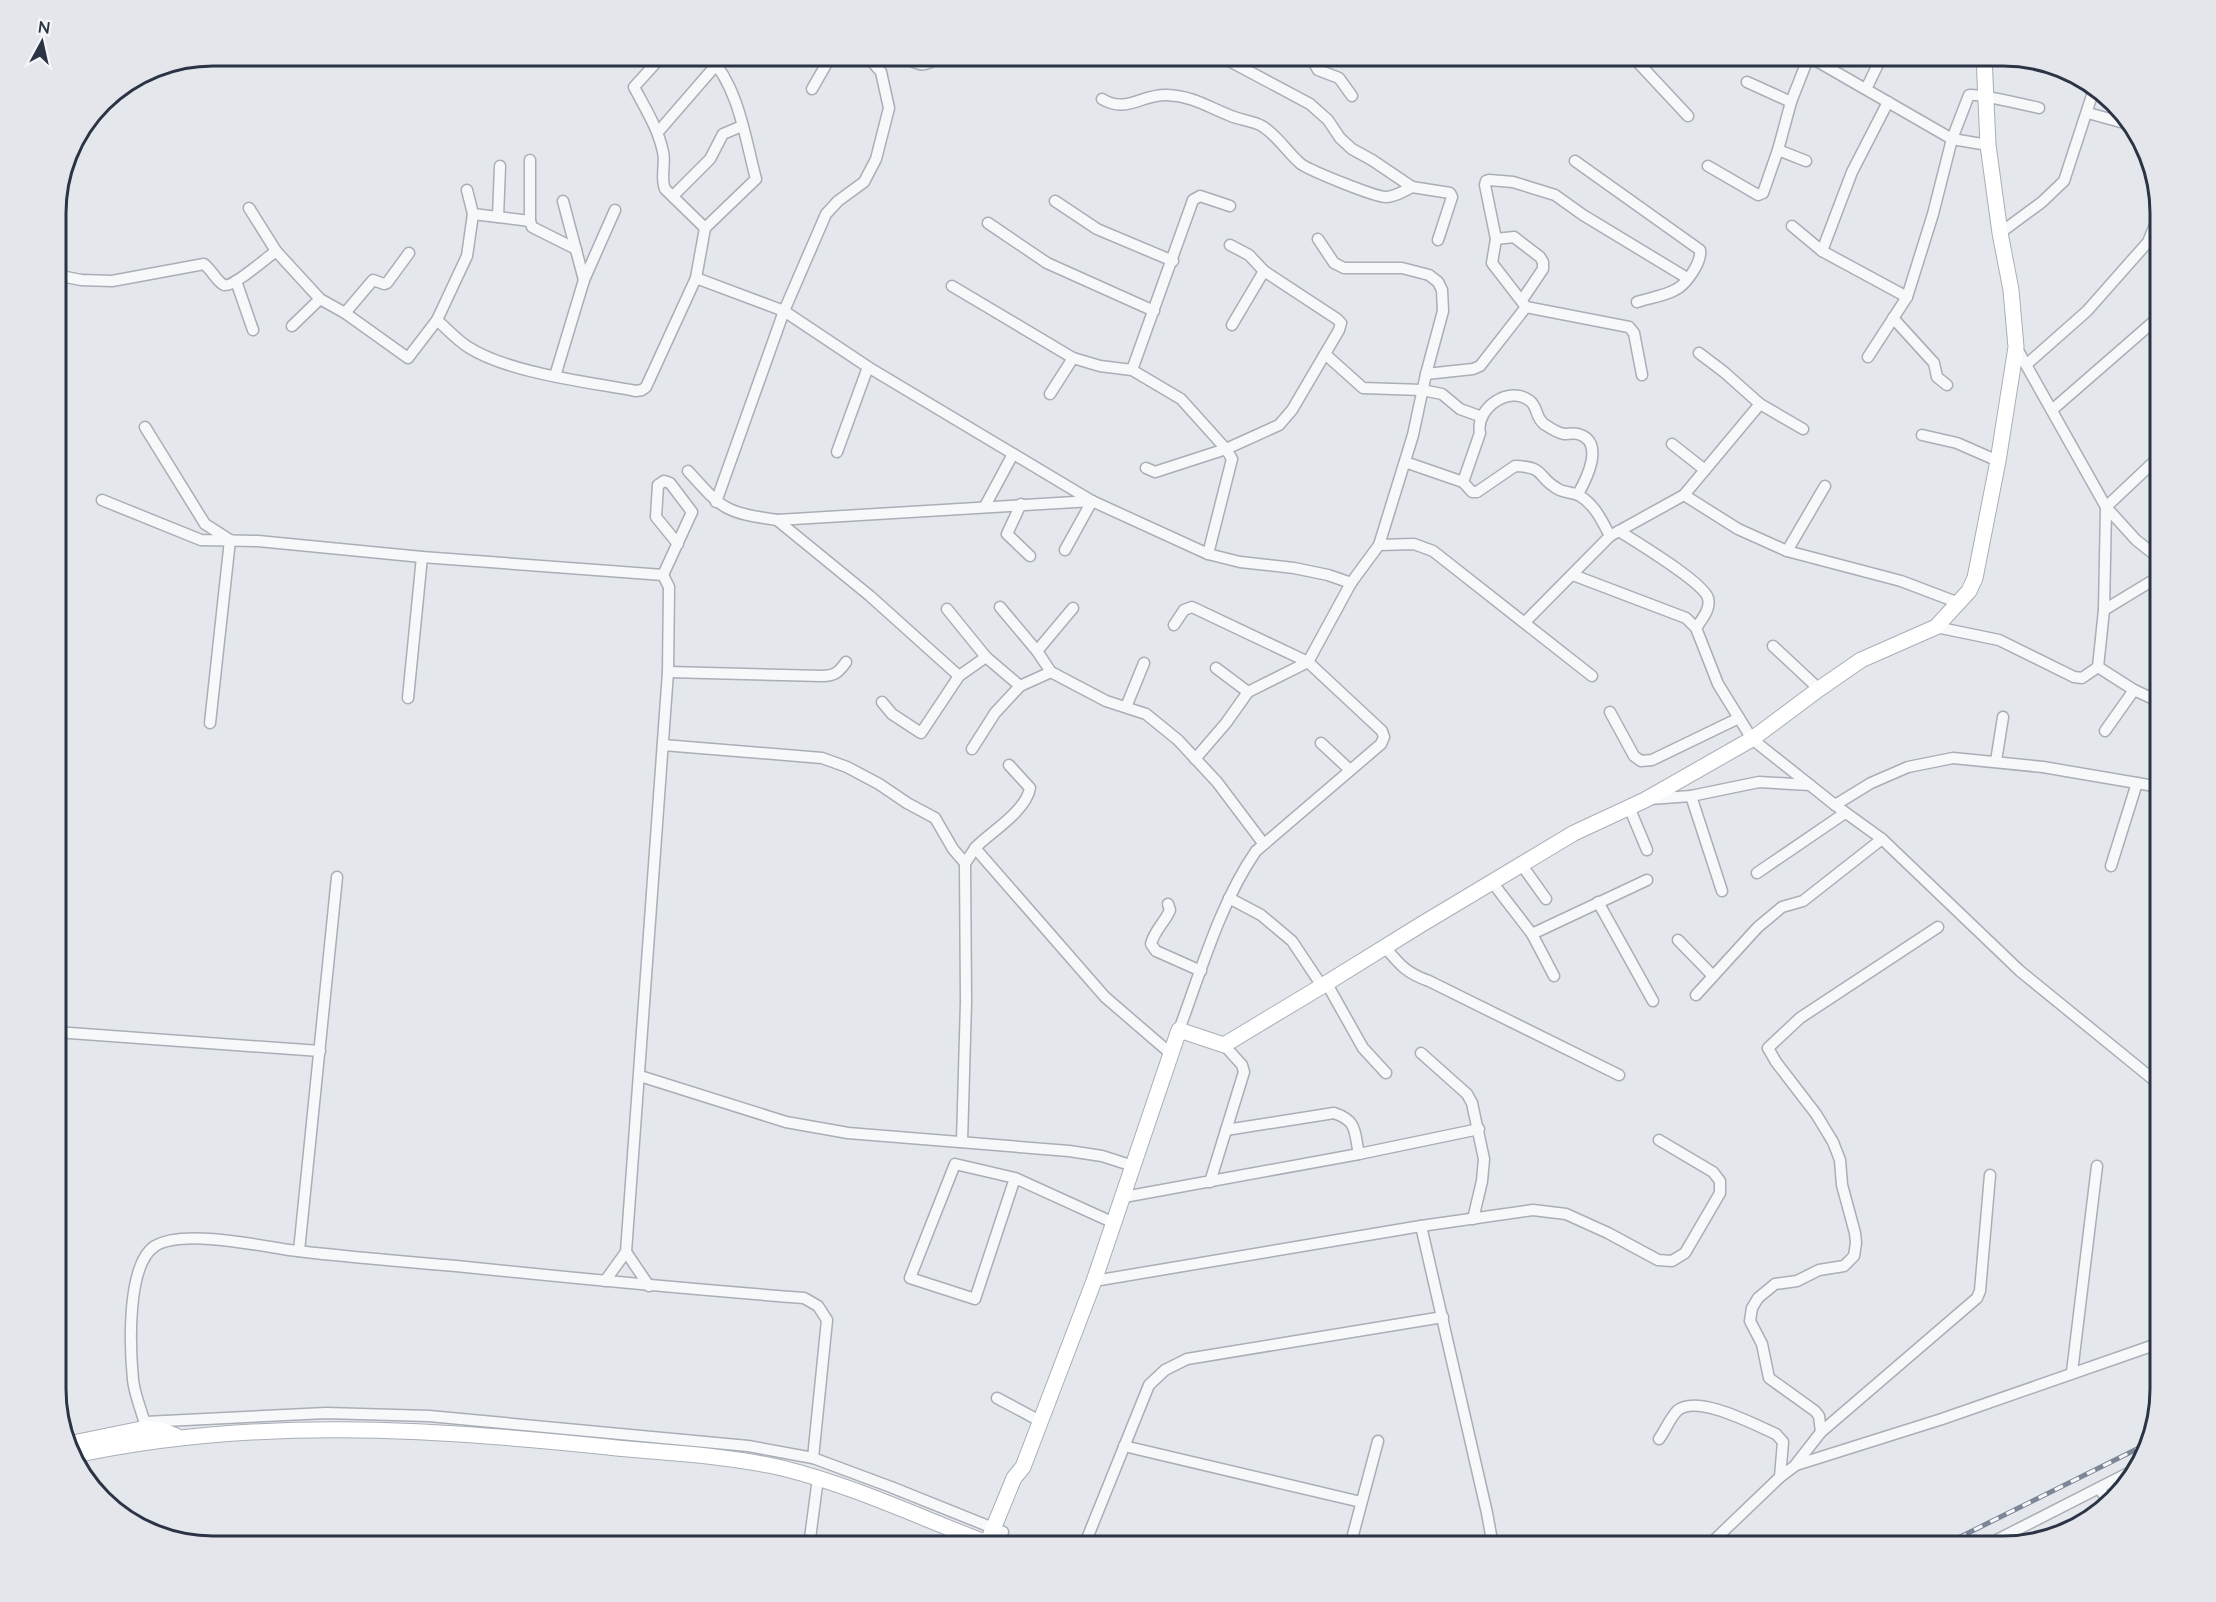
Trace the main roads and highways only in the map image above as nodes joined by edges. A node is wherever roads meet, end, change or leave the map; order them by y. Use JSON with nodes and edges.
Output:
{"nodes":[{"id":1,"x":1984,"y":66,"type":"edge"},
{"id":2,"x":147,"y":1431,"type":"junction"},
{"id":3,"x":76,"y":1443,"type":"edge"},
{"id":4,"x":81,"y":1454,"type":"edge"},
{"id":5,"x":947,"y":1528,"type":"junction"},
{"id":6,"x":953,"y":1536,"type":"edge"},
{"id":7,"x":976,"y":1536,"type":"edge"},
{"id":8,"x":996,"y":1536,"type":"edge"}],
"edges":[{"from":1,"to":8,"type":"main road"},
{"from":2,"to":3,"type":"main road"},
{"from":2,"to":4,"type":"main road"},
{"from":2,"to":5,"type":"main road"},
{"from":5,"to":6,"type":"main road"},
{"from":5,"to":7,"type":"main road"}]}
